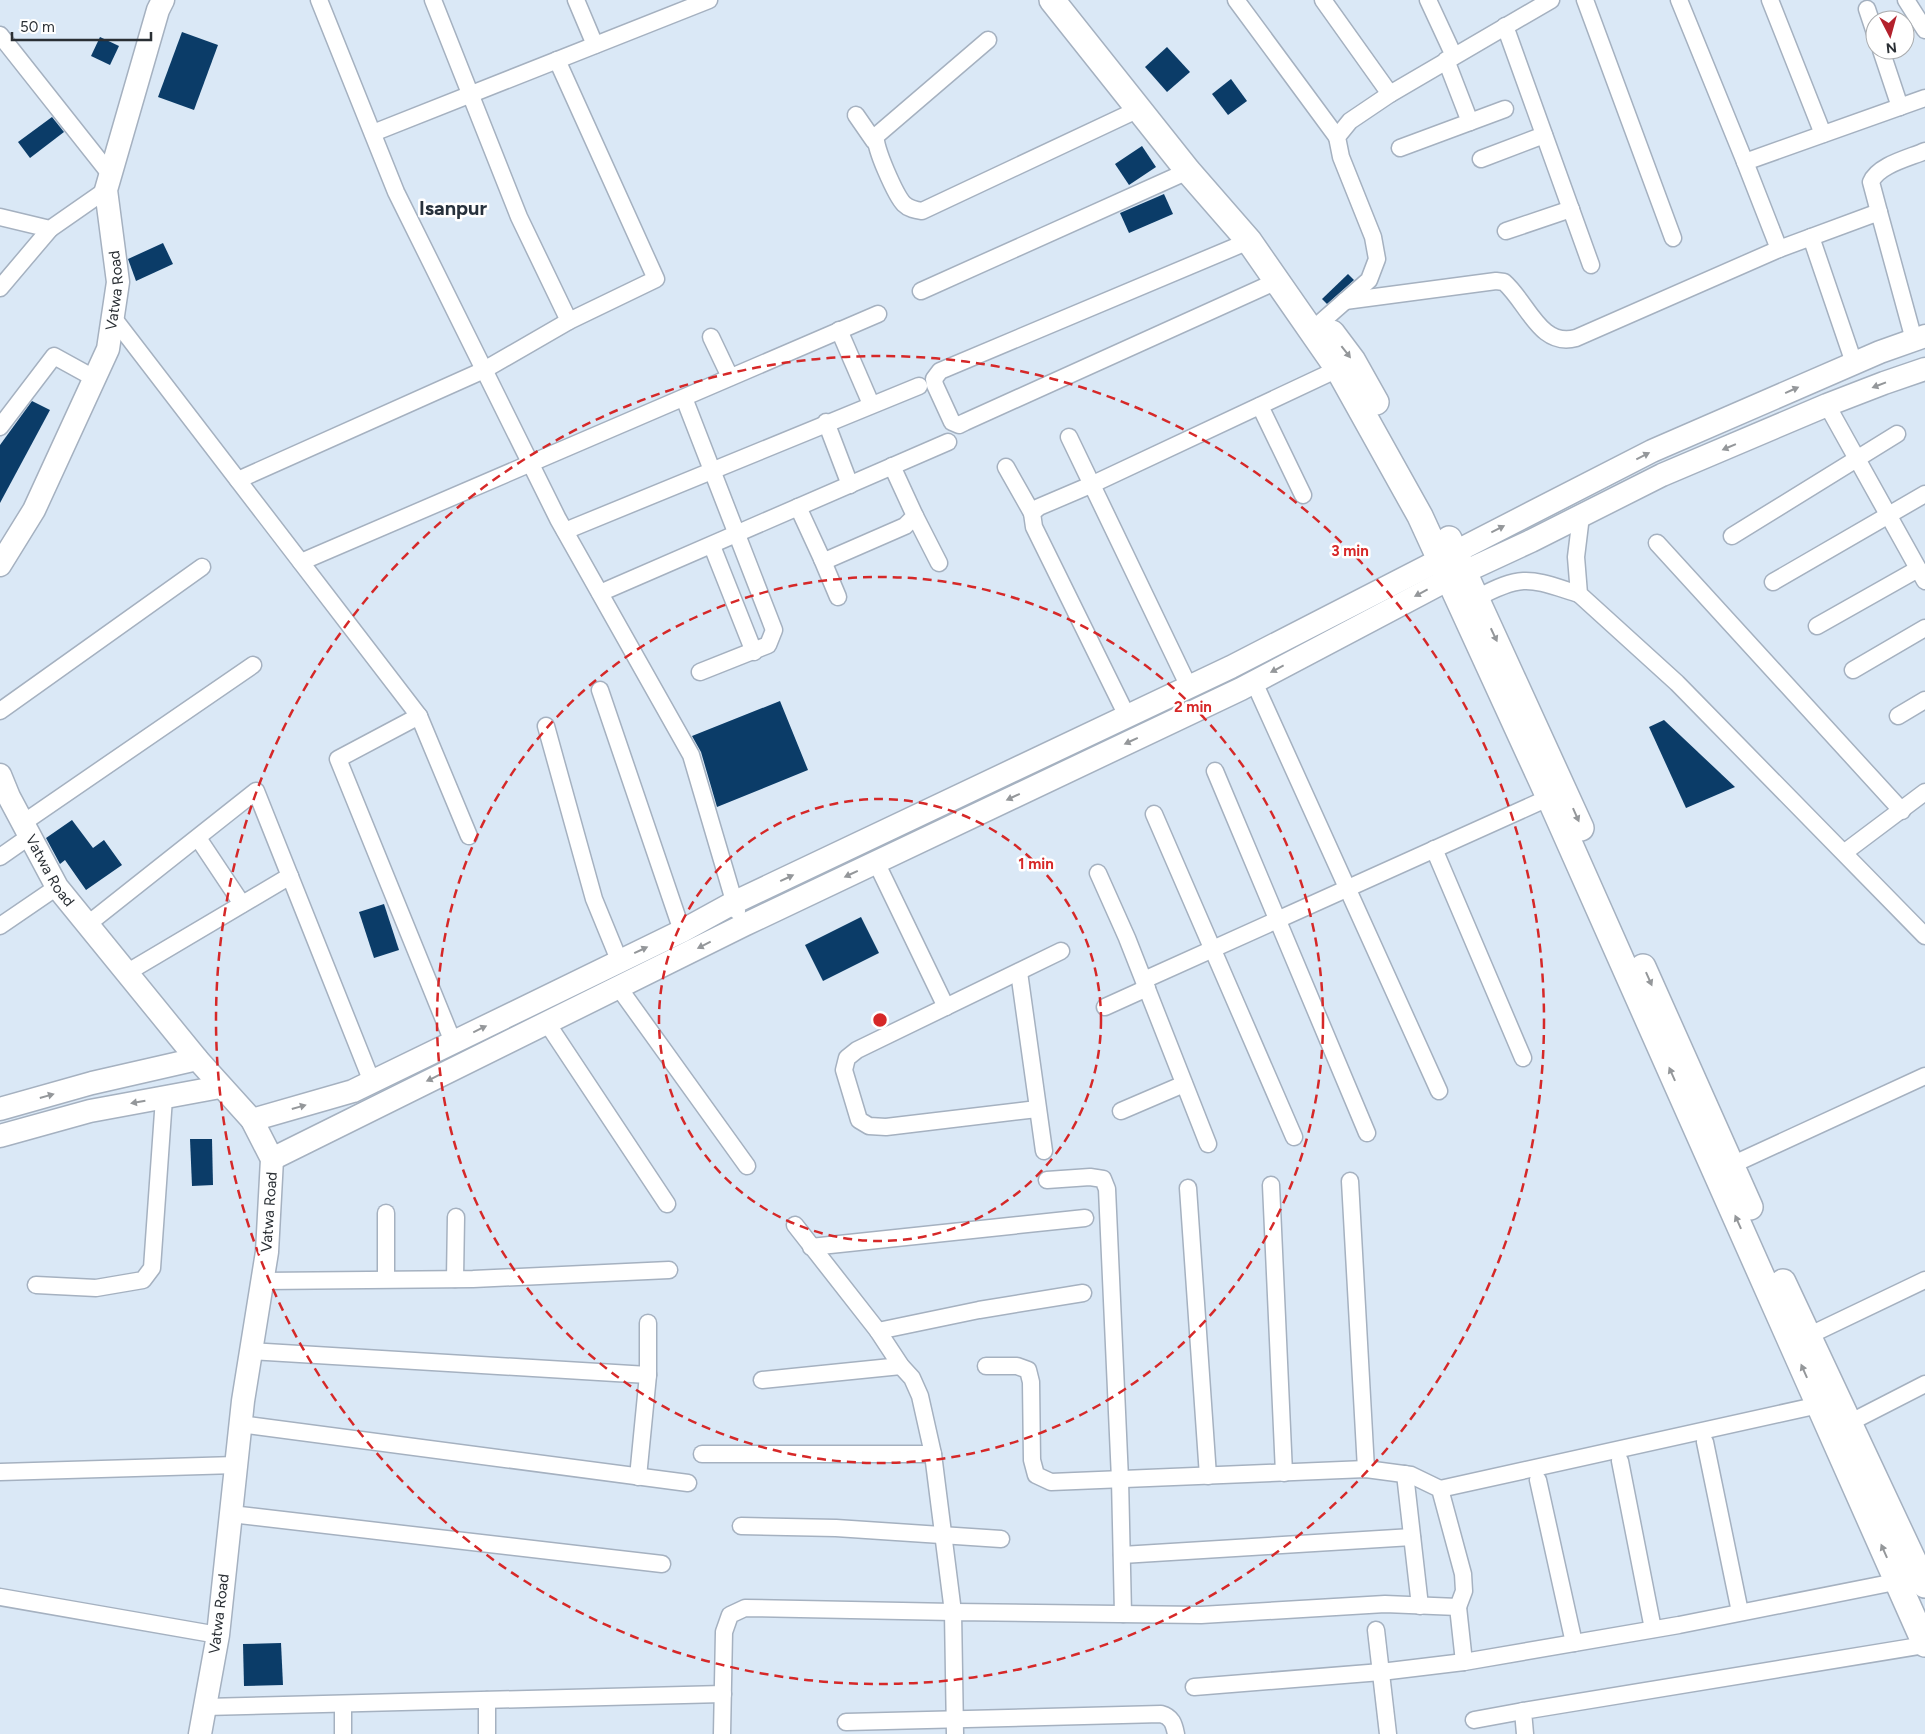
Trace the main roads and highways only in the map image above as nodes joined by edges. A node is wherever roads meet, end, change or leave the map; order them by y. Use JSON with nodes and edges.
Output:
{"nodes":[{"id":1,"x":1052,"y":0,"type":"edge"},
{"id":2,"x":1064,"y":0,"type":"edge"},
{"id":3,"x":1317,"y":326,"type":"junction"},
{"id":4,"x":1452,"y":565,"type":"junction"},
{"id":5,"x":1556,"y":794,"type":"junction"},
{"id":6,"x":1724,"y":1168,"type":"junction"},
{"id":7,"x":1924,"y":1581,"type":"edge"},
{"id":8,"x":1925,"y":1644,"type":"edge"}],
"edges":[{"from":1,"to":3,"type":"main road"},
{"from":2,"to":3,"type":"main road"},
{"from":3,"to":4,"type":"main road"},
{"from":3,"to":4,"type":"main road","one_way":true},
{"from":4,"to":5,"type":"main road"},
{"from":4,"to":5,"type":"main road","one_way":true},
{"from":5,"to":6,"type":"main road"},
{"from":6,"to":7,"type":"main road"},
{"from":8,"to":6,"type":"main road","one_way":true}]}
